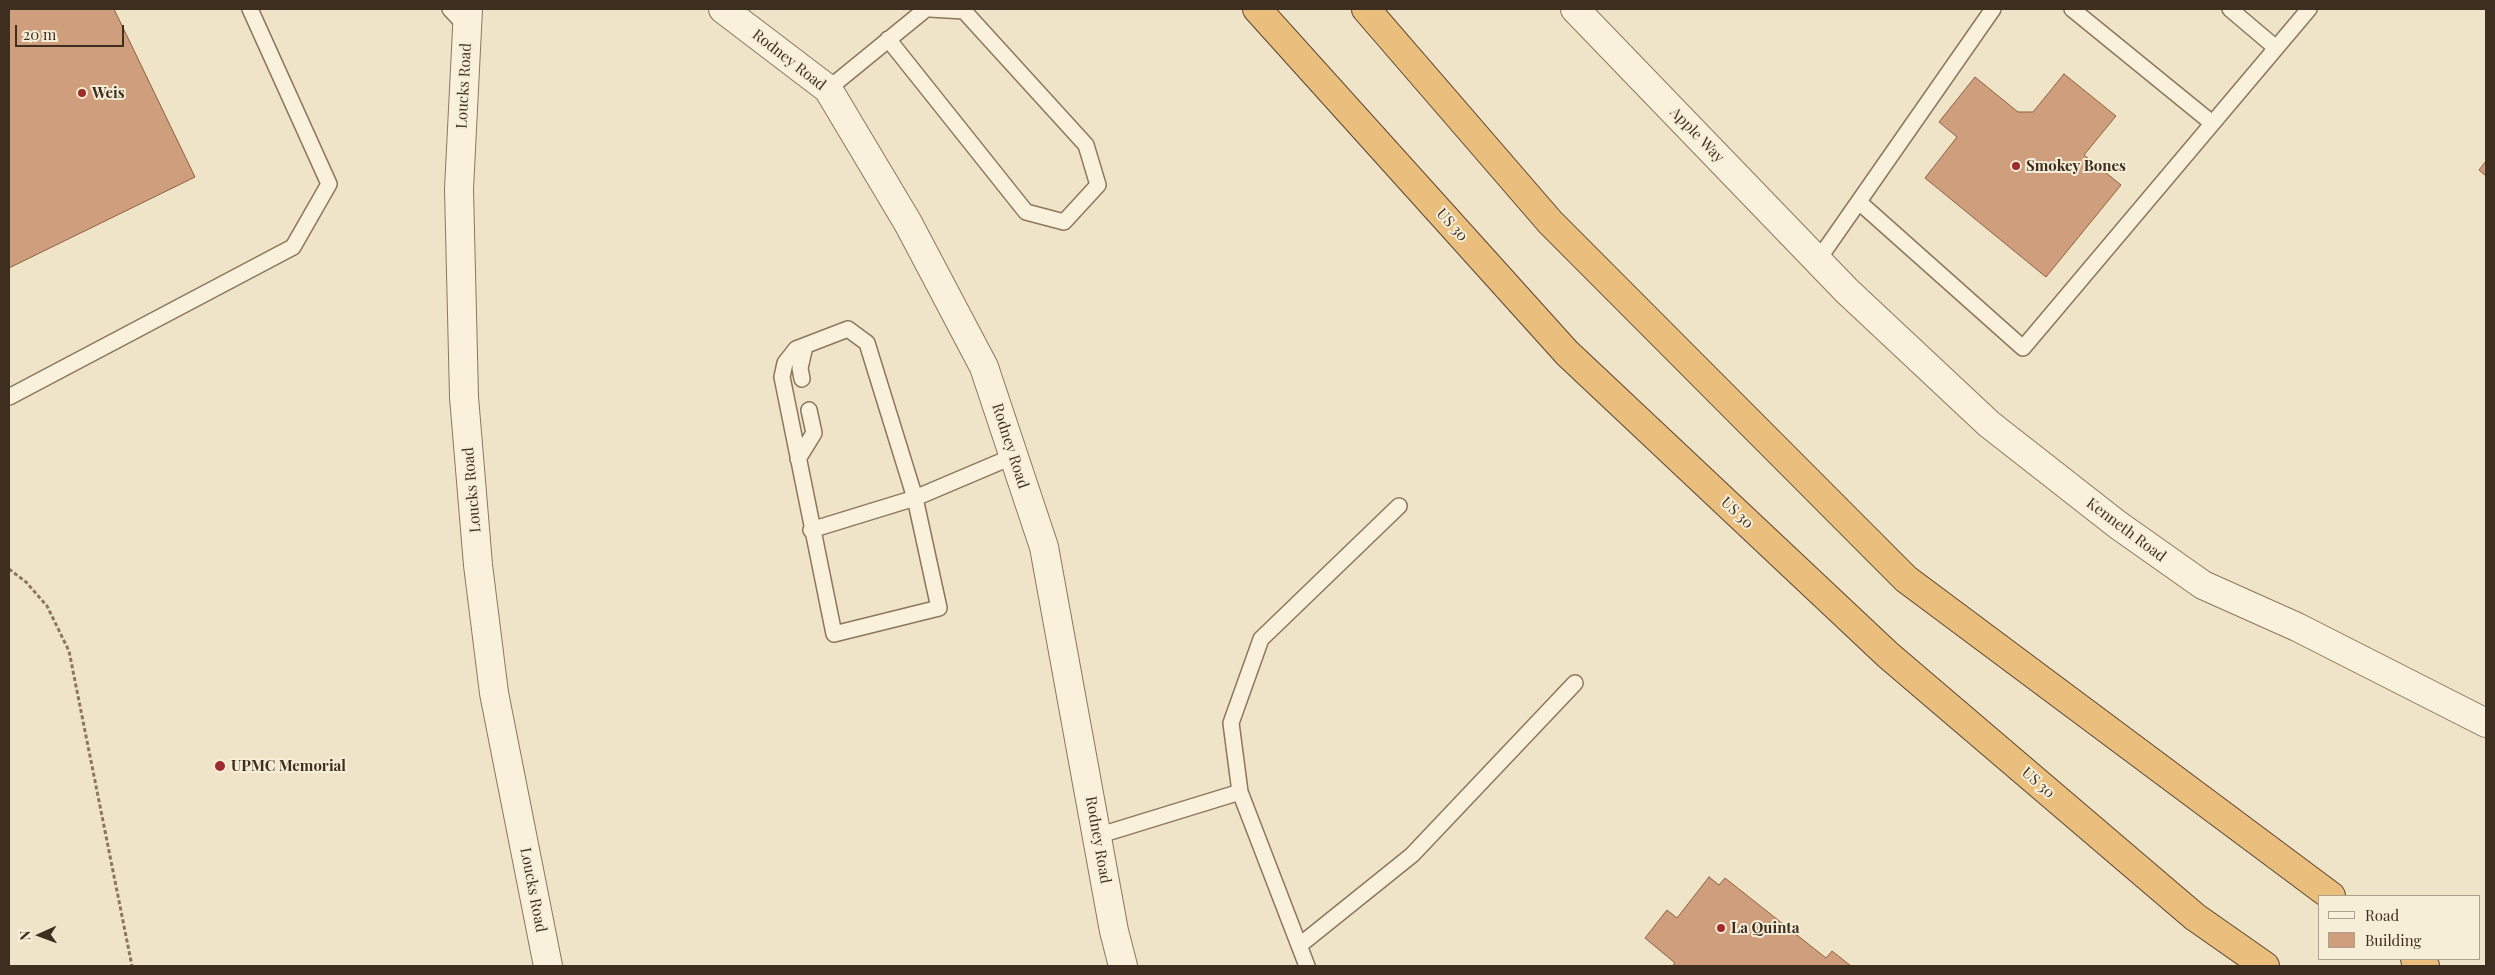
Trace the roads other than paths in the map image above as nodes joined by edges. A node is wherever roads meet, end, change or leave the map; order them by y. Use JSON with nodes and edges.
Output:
{"nodes":[{"id":1,"x":250,"y":9,"type":"edge"},
{"id":2,"x":723,"y":9,"type":"edge"},
{"id":3,"x":926,"y":9,"type":"edge"},
{"id":4,"x":930,"y":9,"type":"edge"},
{"id":5,"x":1257,"y":9,"type":"edge"},
{"id":6,"x":1366,"y":9,"type":"edge"},
{"id":7,"x":1575,"y":9,"type":"edge"},
{"id":8,"x":1993,"y":9,"type":"edge"},
{"id":9,"x":2072,"y":9,"type":"edge"},
{"id":10,"x":2230,"y":9,"type":"edge"},
{"id":11,"x":2309,"y":9,"type":"edge"},
{"id":12,"x":462,"y":15,"type":"edge"},
{"id":13,"x":888,"y":39,"type":"junction"},
{"id":14,"x":2276,"y":48,"type":"junction"},
{"id":15,"x":828,"y":89,"type":"junction"},
{"id":16,"x":2212,"y":123,"type":"junction"},
{"id":17,"x":1859,"y":202,"type":"junction"},
{"id":18,"x":1818,"y":260,"type":"junction"},
{"id":19,"x":805,"y":346,"type":"junction"},
{"id":20,"x":802,"y":379,"type":"dead end"},
{"id":21,"x":9,"y":397,"type":"edge"},
{"id":22,"x":809,"y":410,"type":"dead end"},
{"id":23,"x":1014,"y":456,"type":"junction"},
{"id":24,"x":798,"y":459,"type":"junction"},
{"id":25,"x":915,"y":498,"type":"junction"},
{"id":26,"x":1399,"y":506,"type":"dead end"},
{"id":27,"x":811,"y":530,"type":"junction"},
{"id":28,"x":1575,"y":682,"type":"dead end"},
{"id":29,"x":2486,"y":723,"type":"edge"},
{"id":30,"x":1240,"y":792,"type":"junction"},
{"id":31,"x":1097,"y":836,"type":"junction"},
{"id":32,"x":2330,"y":895,"type":"edge"},
{"id":33,"x":1300,"y":945,"type":"junction"},
{"id":34,"x":548,"y":966,"type":"edge"},
{"id":35,"x":1123,"y":966,"type":"edge"},
{"id":36,"x":1307,"y":966,"type":"edge"},
{"id":37,"x":2265,"y":966,"type":"edge"}],
"edges":[{"from":1,"to":21,"type":"lane"},
{"from":2,"to":15,"type":"street","name":"Rodney Road"},
{"from":3,"to":13,"type":"lane"},
{"from":4,"to":13,"type":"lane"},
{"from":5,"to":37,"type":"highway","name":"US 30","number":"US 30"},
{"from":6,"to":32,"type":"highway"},
{"from":7,"to":18,"type":"street","name":"Apple Way"},
{"from":8,"to":17,"type":"lane"},
{"from":9,"to":16,"type":"lane"},
{"from":10,"to":14,"type":"lane"},
{"from":11,"to":14,"type":"lane"},
{"from":12,"to":34,"type":"street","name":"Loucks Road"},
{"from":13,"to":15,"type":"lane"},
{"from":14,"to":16,"type":"lane"},
{"from":15,"to":23,"type":"street","name":"Rodney Road"},
{"from":16,"to":17,"type":"lane"},
{"from":17,"to":18,"type":"lane"},
{"from":18,"to":29,"type":"street","name":"Kenneth Road"},
{"from":19,"to":20,"type":"lane"},
{"from":19,"to":24,"type":"lane"},
{"from":19,"to":25,"type":"lane"},
{"from":22,"to":24,"type":"lane"},
{"from":23,"to":25,"type":"lane"},
{"from":23,"to":31,"type":"street","name":"Rodney Road"},
{"from":24,"to":27,"type":"lane"},
{"from":25,"to":27,"type":"lane"},
{"from":25,"to":27,"type":"lane"},
{"from":26,"to":30,"type":"lane"},
{"from":28,"to":33,"type":"lane"},
{"from":30,"to":31,"type":"lane"},
{"from":30,"to":33,"type":"lane"},
{"from":31,"to":35,"type":"street","name":"Rodney Road"},
{"from":33,"to":36,"type":"lane"}]}
